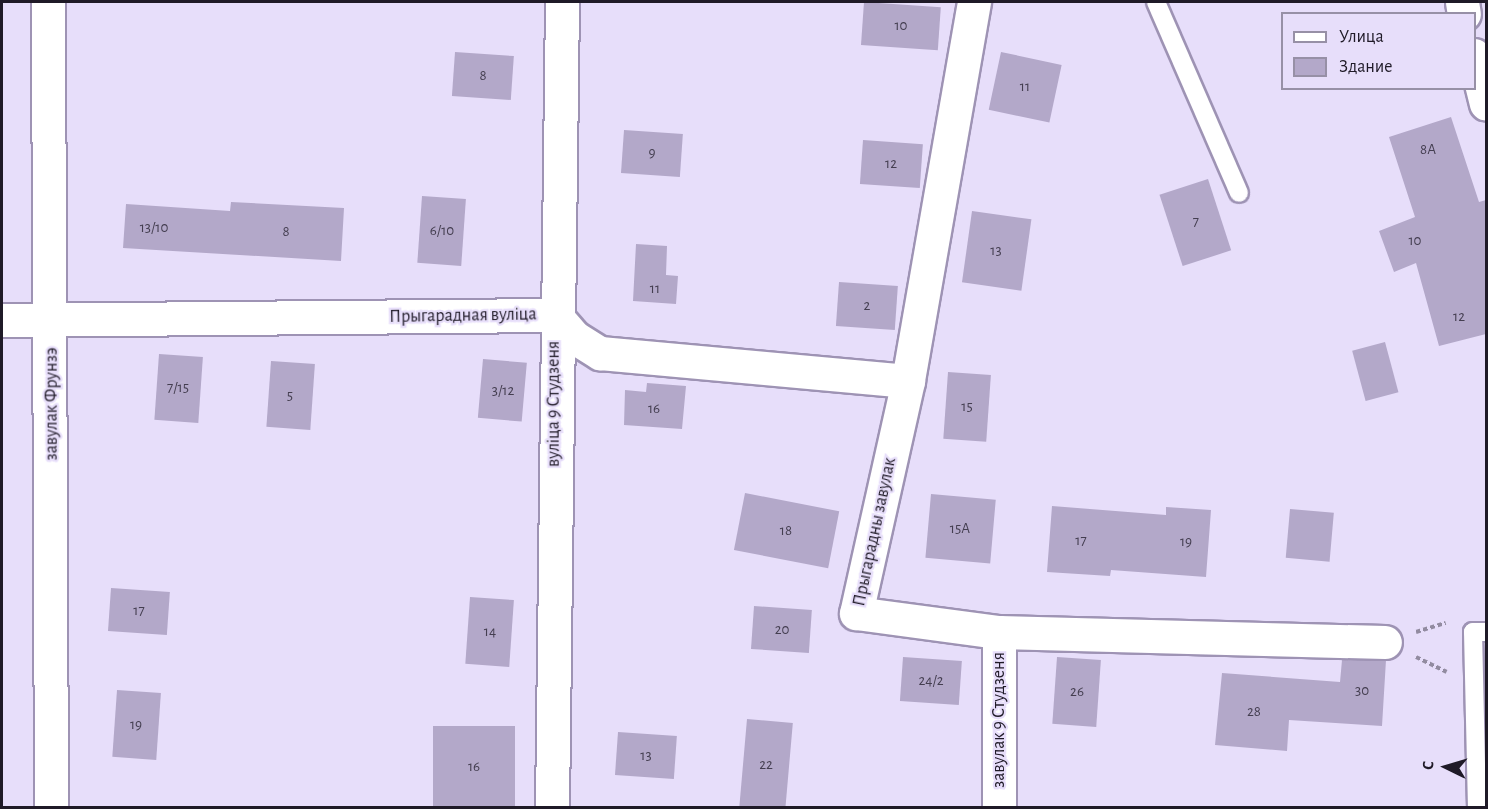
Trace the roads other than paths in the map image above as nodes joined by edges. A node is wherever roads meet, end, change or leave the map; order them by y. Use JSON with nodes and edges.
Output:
{"nodes":[{"id":1,"x":48,"y":2,"type":"edge"},
{"id":2,"x":562,"y":2,"type":"edge"},
{"id":3,"x":974,"y":2,"type":"edge"},
{"id":4,"x":1156,"y":2,"type":"edge"},
{"id":5,"x":1476,"y":63,"type":"edge"},
{"id":6,"x":1486,"y":104,"type":"edge"},
{"id":7,"x":1239,"y":193,"type":"dead end"},
{"id":8,"x":555,"y":315,"type":"junction"},
{"id":9,"x":2,"y":320,"type":"edge"},
{"id":10,"x":52,"y":320,"type":"junction"},
{"id":11,"x":908,"y":381,"type":"junction"},
{"id":12,"x":999,"y":632,"type":"junction"},
{"id":13,"x":1486,"y":632,"type":"edge"},
{"id":14,"x":1385,"y":642,"type":"road end"},
{"id":15,"x":51,"y":807,"type":"edge"},
{"id":16,"x":552,"y":807,"type":"edge"},
{"id":17,"x":999,"y":807,"type":"edge"},
{"id":18,"x":1477,"y":807,"type":"edge"}],
"edges":[{"from":1,"to":10,"type":"street","name":"завулак Фрунзэ"},
{"from":2,"to":8,"type":"street","name":"вуліца 9 Студзеня"},
{"from":3,"to":11,"type":"street","name":"Прыгарадны завулак"},
{"from":4,"to":7,"type":"lane"},
{"from":5,"to":6,"type":"street"},
{"from":8,"to":10,"type":"street","name":"Прыгарадная вуліца"},
{"from":8,"to":11,"type":"street","name":"Прыгарадная вуліца"},
{"from":8,"to":16,"type":"street","name":"вуліца 9 Студзеня"},
{"from":9,"to":10,"type":"street","name":"Прыгарадная вуліца"},
{"from":10,"to":15,"type":"street","name":"завулак Фрунзэ"},
{"from":11,"to":12,"type":"street","name":"Прыгарадны завулак"},
{"from":12,"to":14,"type":"street","name":"Прыгарадны завулак"},
{"from":12,"to":17,"type":"street","name":"завулак 9 Студзеня"},
{"from":13,"to":18,"type":"lane"}]}
